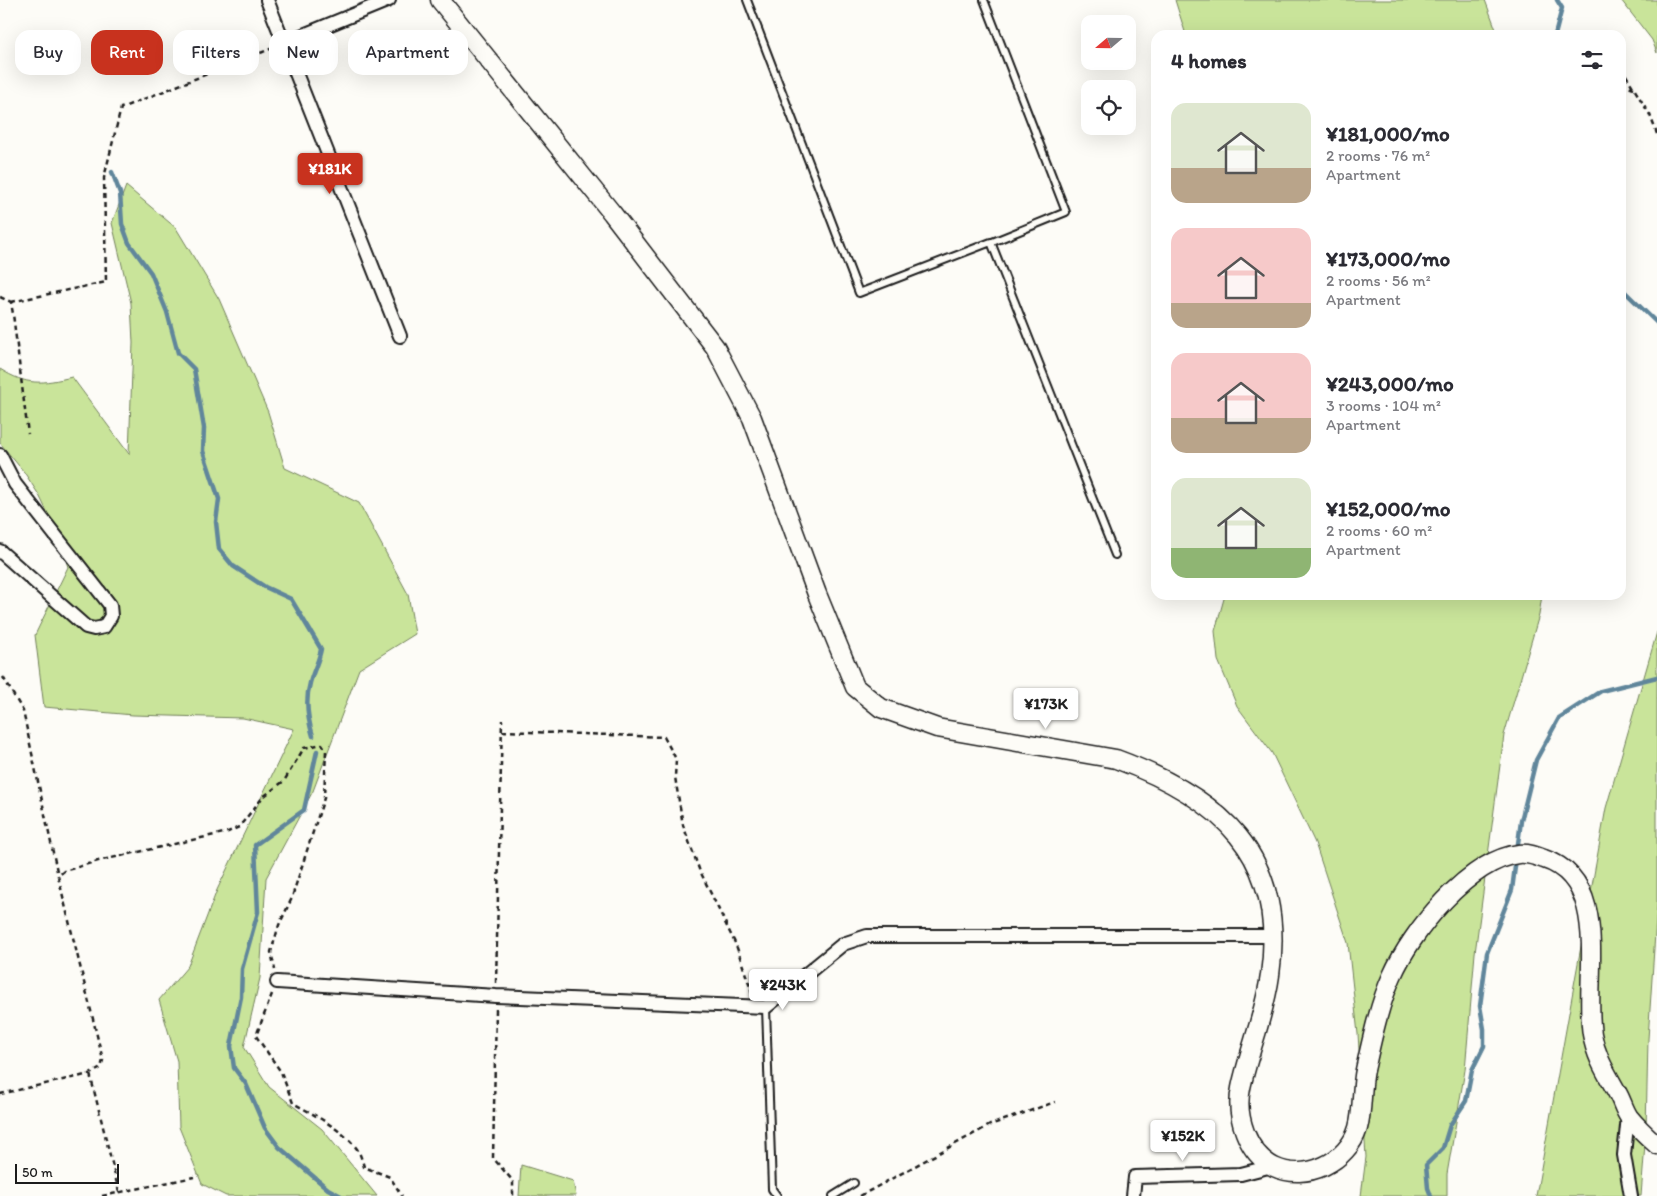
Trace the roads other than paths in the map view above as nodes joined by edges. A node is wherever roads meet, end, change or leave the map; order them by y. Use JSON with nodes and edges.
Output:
{"nodes":[{"id":1,"x":267,"y":0,"type":"edge"},
{"id":2,"x":389,"y":0,"type":"edge"},
{"id":3,"x":440,"y":0,"type":"edge"},
{"id":4,"x":747,"y":0,"type":"edge"},
{"id":5,"x":984,"y":0,"type":"edge"},
{"id":6,"x":279,"y":30,"type":"edge"},
{"id":7,"x":316,"y":30,"type":"edge"},
{"id":8,"x":297,"y":75,"type":"edge"},
{"id":9,"x":990,"y":243,"type":"junction"},
{"id":10,"x":400,"y":336,"type":"dead end"},
{"id":11,"x":0,"y":454,"type":"edge"},
{"id":12,"x":0,"y":550,"type":"edge"},
{"id":13,"x":1115,"y":555,"type":"dead end"},
{"id":14,"x":1272,"y":936,"type":"junction"},
{"id":15,"x":277,"y":982,"type":"road end"},
{"id":16,"x":766,"y":1007,"type":"junction"},
{"id":17,"x":1628,"y":1116,"type":"junction"},
{"id":18,"x":1657,"y":1145,"type":"edge"},
{"id":19,"x":1272,"y":1166,"type":"junction"},
{"id":20,"x":854,"y":1183,"type":"dead end"},
{"id":21,"x":777,"y":1196,"type":"edge"},
{"id":22,"x":832,"y":1196,"type":"edge"},
{"id":23,"x":1133,"y":1196,"type":"edge"},
{"id":24,"x":1631,"y":1196,"type":"edge"}],
"edges":[{"from":1,"to":6,"type":"street"},
{"from":2,"to":7,"type":"street"},
{"from":3,"to":14,"type":"street"},
{"from":4,"to":9,"type":"lane"},
{"from":5,"to":9,"type":"lane"},
{"from":8,"to":10,"type":"street"},
{"from":9,"to":13,"type":"lane"},
{"from":11,"to":12,"type":"street"},
{"from":14,"to":16,"type":"street"},
{"from":14,"to":19,"type":"street"},
{"from":15,"to":16,"type":"street"},
{"from":16,"to":21,"type":"lane"},
{"from":17,"to":18,"type":"street"},
{"from":17,"to":19,"type":"street"},
{"from":17,"to":24,"type":"street"},
{"from":19,"to":23,"type":"street"},
{"from":20,"to":22,"type":"lane"}]}
